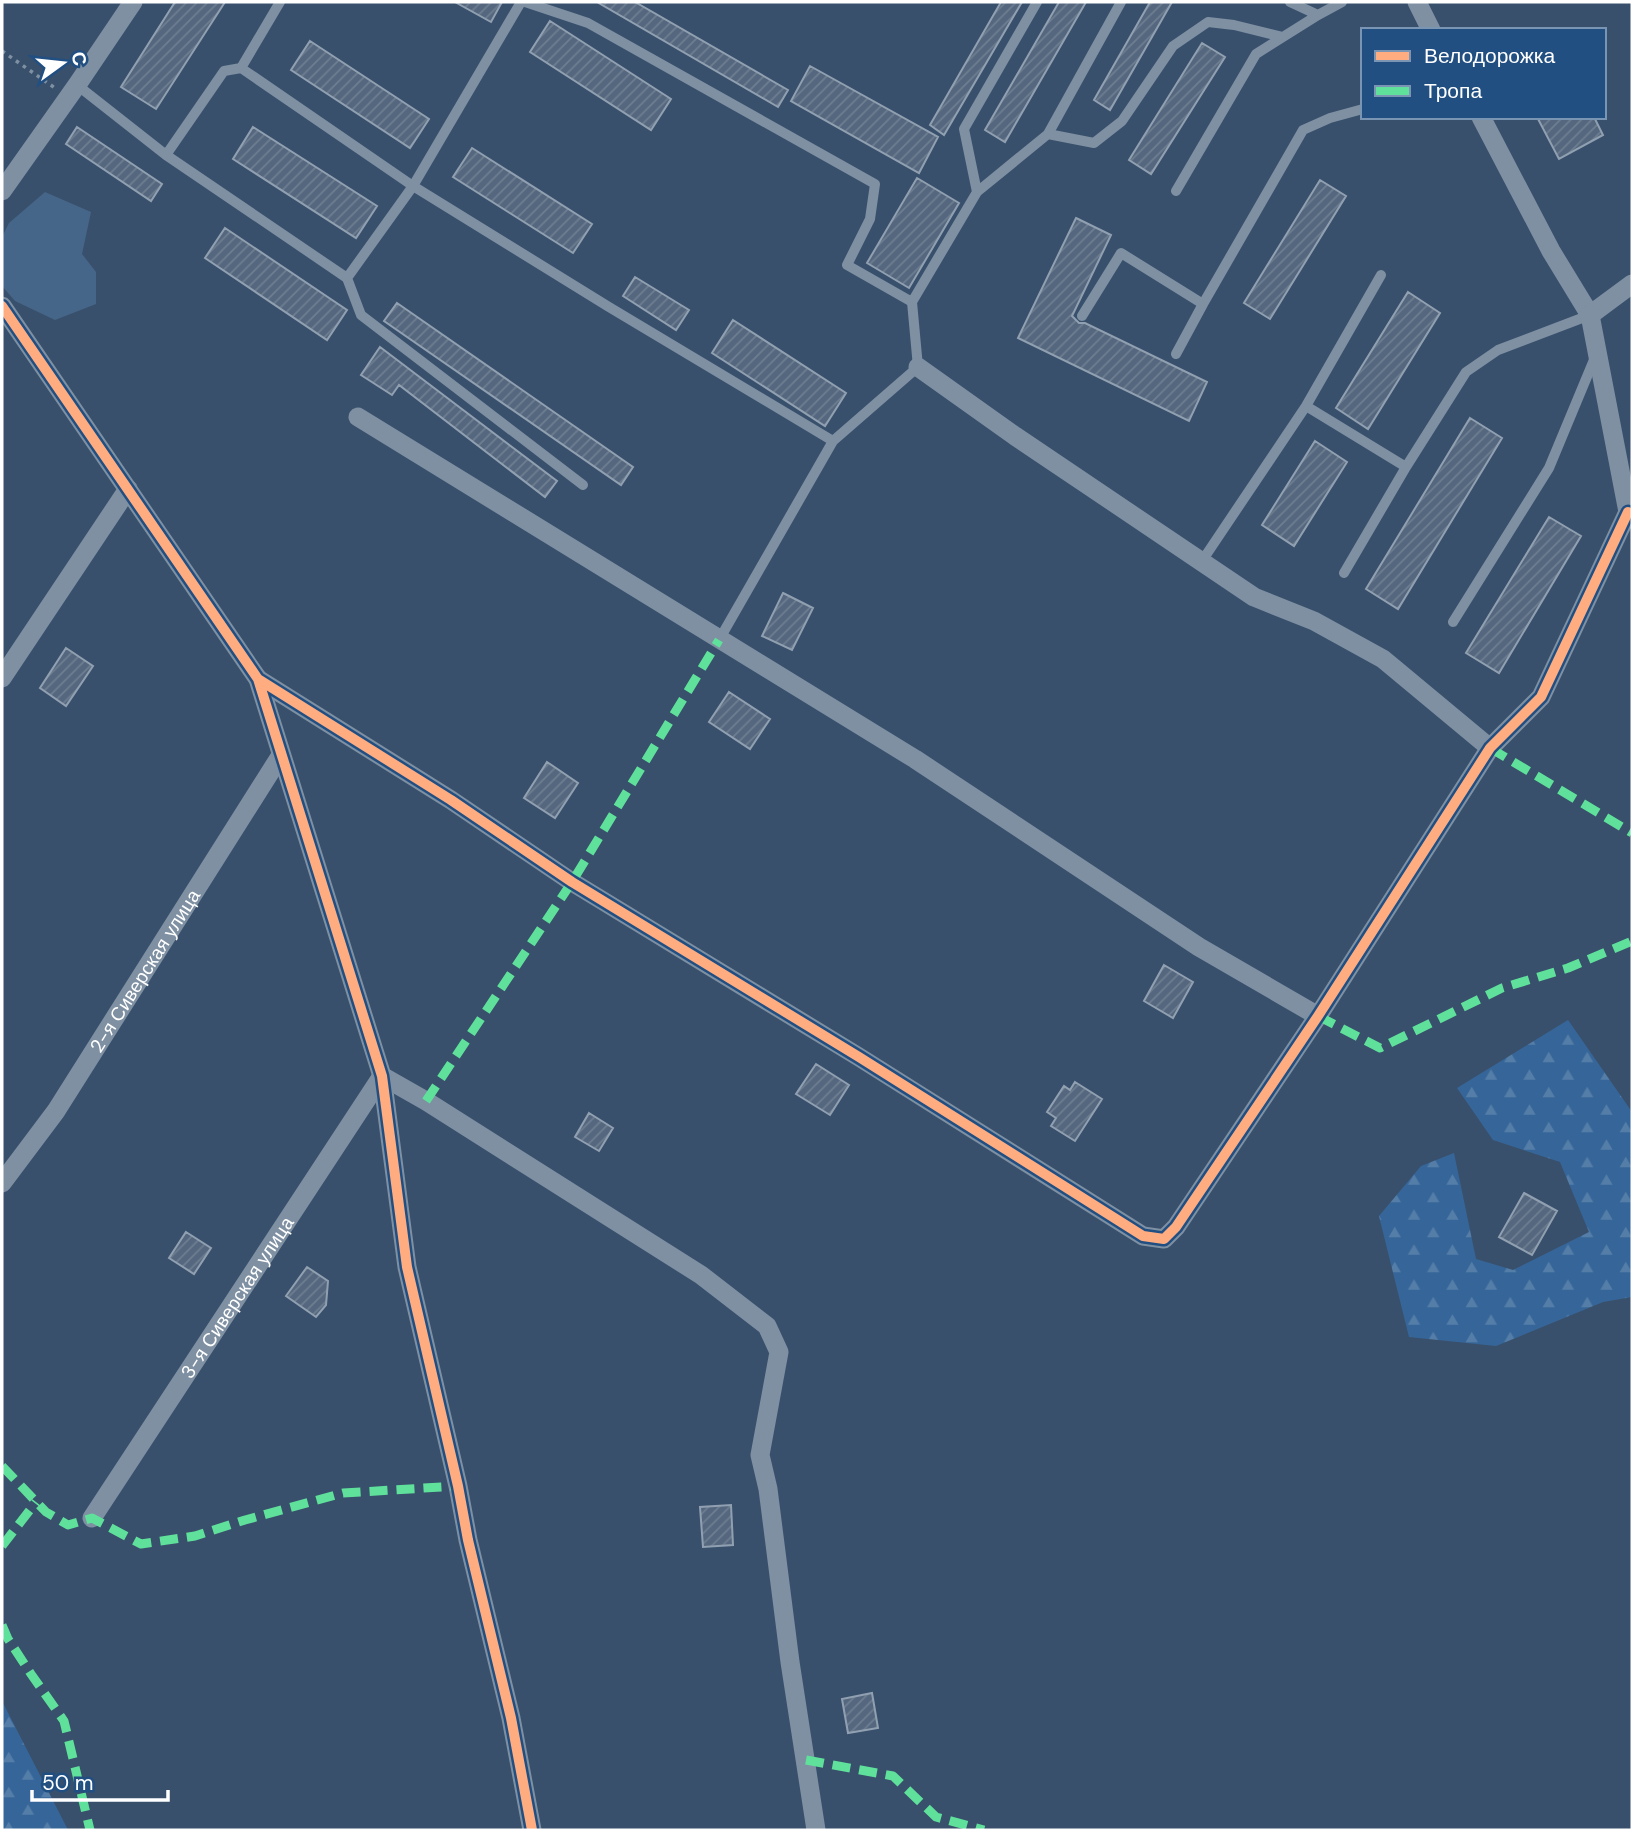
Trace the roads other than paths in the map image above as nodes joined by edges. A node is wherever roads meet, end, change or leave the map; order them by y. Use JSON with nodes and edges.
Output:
{"nodes":[{"id":1,"x":133,"y":2,"type":"edge"},
{"id":2,"x":280,"y":2,"type":"edge"},
{"id":3,"x":523,"y":2,"type":"edge"},
{"id":4,"x":1037,"y":2,"type":"edge"},
{"id":5,"x":1121,"y":2,"type":"edge"},
{"id":6,"x":1290,"y":2,"type":"edge"},
{"id":7,"x":1342,"y":2,"type":"edge"},
{"id":8,"x":1417,"y":2,"type":"edge"},
{"id":9,"x":1318,"y":15,"type":"junction"},
{"id":10,"x":1430,"y":28,"type":"edge"},
{"id":11,"x":1283,"y":37,"type":"junction"},
{"id":12,"x":241,"y":68,"type":"junction"},
{"id":13,"x":72,"y":91,"type":"junction"},
{"id":14,"x":1361,"y":109,"type":"edge"},
{"id":15,"x":1482,"y":119,"type":"edge"},
{"id":16,"x":1048,"y":134,"type":"junction"},
{"id":17,"x":166,"y":155,"type":"junction"},
{"id":18,"x":413,"y":186,"type":"junction"},
{"id":19,"x":2,"y":191,"type":"edge"},
{"id":20,"x":1176,"y":191,"type":"dead end"},
{"id":21,"x":977,"y":192,"type":"junction"},
{"id":22,"x":1381,"y":275,"type":"dead end"},
{"id":23,"x":347,"y":278,"type":"junction"},
{"id":24,"x":1632,"y":284,"type":"edge"},
{"id":25,"x":912,"y":302,"type":"junction"},
{"id":26,"x":1203,"y":304,"type":"junction"},
{"id":27,"x":2,"y":306,"type":"edge"},
{"id":28,"x":1590,"y":315,"type":"junction"},
{"id":29,"x":1082,"y":316,"type":"dead end"},
{"id":30,"x":1597,"y":352,"type":"junction"},
{"id":31,"x":1176,"y":354,"type":"dead end"},
{"id":32,"x":918,"y":366,"type":"junction"},
{"id":33,"x":1306,"y":406,"type":"junction"},
{"id":34,"x":358,"y":417,"type":"dead end"},
{"id":35,"x":833,"y":441,"type":"junction"},
{"id":36,"x":1406,"y":467,"type":"junction"},
{"id":37,"x":583,"y":485,"type":"dead end"},
{"id":38,"x":128,"y":489,"type":"junction"},
{"id":39,"x":1630,"y":516,"type":"edge"},
{"id":40,"x":1202,"y":561,"type":"junction"},
{"id":41,"x":1344,"y":573,"type":"dead end"},
{"id":42,"x":1453,"y":622,"type":"dead end"},
{"id":43,"x":719,"y":640,"type":"junction"},
{"id":44,"x":2,"y":678,"type":"edge"},
{"id":45,"x":258,"y":679,"type":"junction"},
{"id":46,"x":1490,"y":748,"type":"junction"},
{"id":47,"x":281,"y":755,"type":"junction"},
{"id":48,"x":1318,"y":1016,"type":"junction"},
{"id":49,"x":382,"y":1076,"type":"junction"},
{"id":50,"x":2,"y":1183,"type":"edge"},
{"id":51,"x":92,"y":1518,"type":"dead end"},
{"id":52,"x":533,"y":1830,"type":"edge"},
{"id":53,"x":816,"y":1830,"type":"edge"}],
"edges":[{"from":1,"to":13,"type":"street"},
{"from":2,"to":12,"type":"lane"},
{"from":3,"to":18,"type":"lane"},
{"from":3,"to":25,"type":"lane"},
{"from":4,"to":21,"type":"lane"},
{"from":5,"to":16,"type":"lane"},
{"from":6,"to":9,"type":"lane"},
{"from":7,"to":9,"type":"lane"},
{"from":8,"to":10,"type":"street"},
{"from":9,"to":11,"type":"lane"},
{"from":11,"to":16,"type":"lane"},
{"from":11,"to":20,"type":"lane"},
{"from":12,"to":17,"type":"lane"},
{"from":12,"to":18,"type":"lane"},
{"from":13,"to":17,"type":"lane"},
{"from":13,"to":19,"type":"street"},
{"from":14,"to":26,"type":"lane"},
{"from":15,"to":28,"type":"street"},
{"from":16,"to":21,"type":"lane"},
{"from":17,"to":23,"type":"lane"},
{"from":18,"to":23,"type":"lane"},
{"from":18,"to":35,"type":"lane"},
{"from":21,"to":25,"type":"lane"},
{"from":22,"to":33,"type":"lane"},
{"from":23,"to":37,"type":"lane"},
{"from":24,"to":28,"type":"street"},
{"from":25,"to":32,"type":"lane"},
{"from":26,"to":29,"type":"lane"},
{"from":26,"to":31,"type":"lane"},
{"from":27,"to":38,"type":"street"},
{"from":28,"to":30,"type":"street"},
{"from":28,"to":36,"type":"lane"},
{"from":30,"to":39,"type":"street"},
{"from":30,"to":42,"type":"lane"},
{"from":32,"to":35,"type":"lane"},
{"from":32,"to":40,"type":"street"},
{"from":33,"to":36,"type":"lane"},
{"from":33,"to":40,"type":"lane"},
{"from":34,"to":43,"type":"street"},
{"from":35,"to":43,"type":"lane"},
{"from":36,"to":41,"type":"lane"},
{"from":38,"to":44,"type":"street"},
{"from":38,"to":45,"type":"street"},
{"from":39,"to":46,"type":"street"},
{"from":40,"to":46,"type":"street"},
{"from":43,"to":48,"type":"street"},
{"from":45,"to":47,"type":"street"},
{"from":45,"to":48,"type":"street"},
{"from":46,"to":48,"type":"street"},
{"from":47,"to":49,"type":"street"},
{"from":47,"to":50,"type":"street","name":"2-я Сиверская улица"},
{"from":49,"to":51,"type":"street","name":"3-я Сиверская улица"},
{"from":49,"to":52,"type":"street"},
{"from":49,"to":53,"type":"street"}]}
